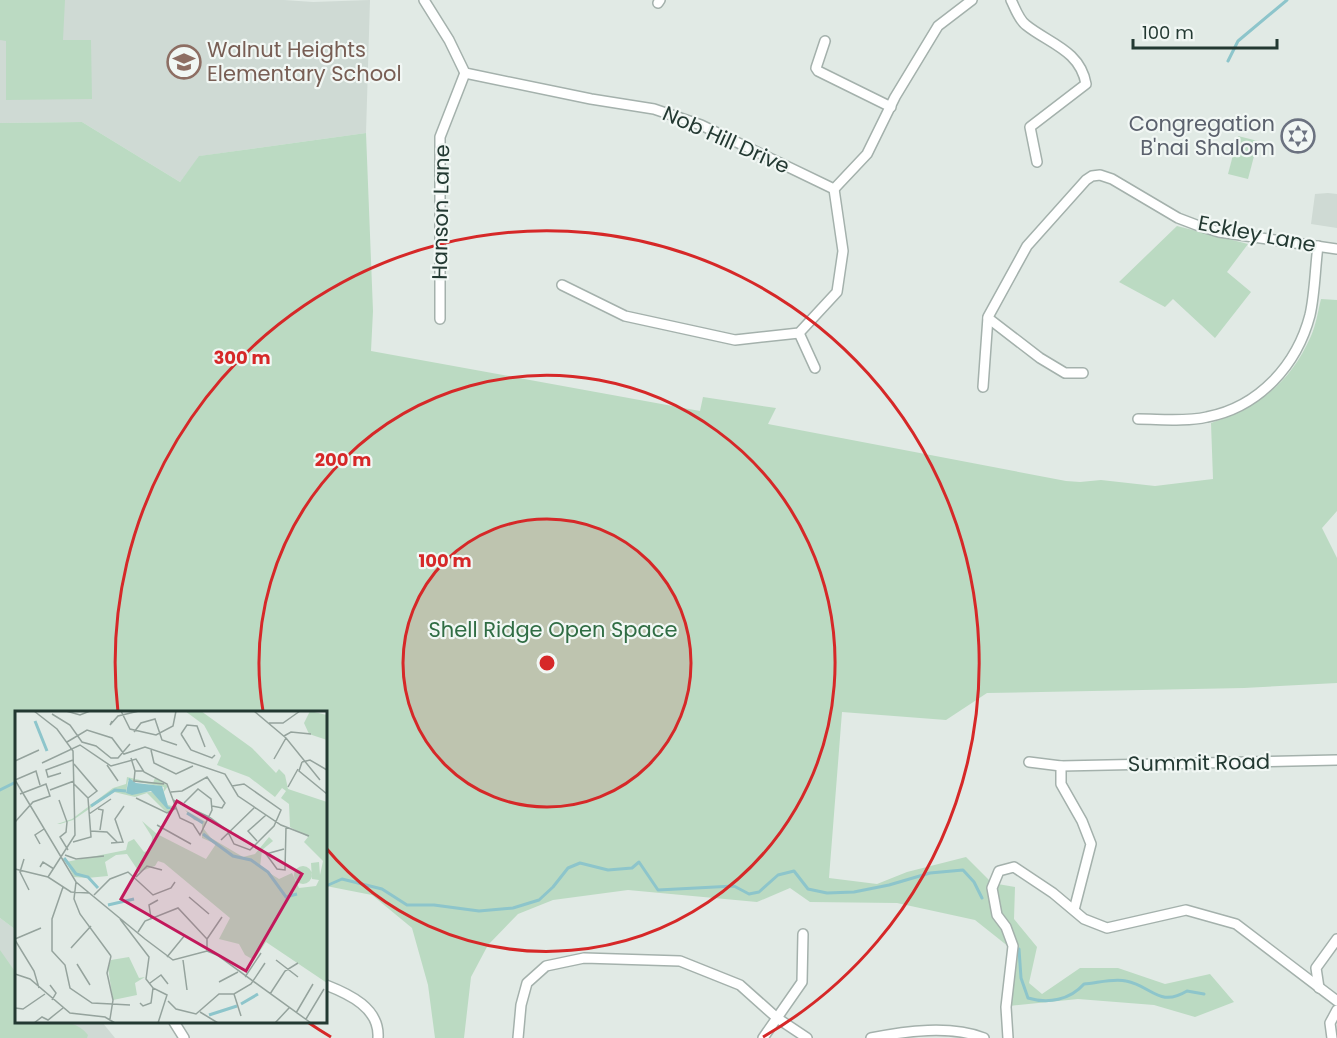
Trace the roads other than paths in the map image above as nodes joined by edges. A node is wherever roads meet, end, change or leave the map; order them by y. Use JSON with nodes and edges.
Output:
{"nodes":[{"id":1,"x":424,"y":0,"type":"edge"},
{"id":2,"x":972,"y":0,"type":"edge"},
{"id":3,"x":1011,"y":0,"type":"edge"},
{"id":4,"x":825,"y":41,"type":"dead end"},
{"id":5,"x":465,"y":73,"type":"junction"},
{"id":6,"x":891,"y":106,"type":"junction"},
{"id":7,"x":1037,"y":162,"type":"dead end"},
{"id":8,"x":834,"y":189,"type":"junction"},
{"id":9,"x":1318,"y":246,"type":"junction"},
{"id":10,"x":1337,"y":249,"type":"edge"},
{"id":11,"x":562,"y":285,"type":"dead end"},
{"id":12,"x":988,"y":318,"type":"junction"},
{"id":13,"x":440,"y":319,"type":"dead end"},
{"id":14,"x":799,"y":333,"type":"junction"},
{"id":15,"x":815,"y":368,"type":"dead end"},
{"id":16,"x":1083,"y":373,"type":"dead end"},
{"id":17,"x":983,"y":387,"type":"dead end"},
{"id":18,"x":1138,"y":419,"type":"dead end"},
{"id":19,"x":1337,"y":760,"type":"edge"},
{"id":20,"x":1029,"y":762,"type":"dead end"},
{"id":21,"x":1061,"y":766,"type":"junction"},
{"id":22,"x":1074,"y":910,"type":"junction"},
{"id":23,"x":803,"y":934,"type":"dead end"},
{"id":24,"x":1337,"y":939,"type":"edge"},
{"id":25,"x":327,"y":985,"type":"edge"},
{"id":26,"x":1319,"y":988,"type":"junction"},
{"id":27,"x":1337,"y":1001,"type":"edge"},
{"id":28,"x":1337,"y":1010,"type":"edge"},
{"id":29,"x":777,"y":1018,"type":"junction"},
{"id":30,"x":175,"y":1023,"type":"edge"},
{"id":31,"x":184,"y":1038,"type":"edge"},
{"id":32,"x":378,"y":1038,"type":"edge"},
{"id":33,"x":518,"y":1038,"type":"edge"},
{"id":34,"x":763,"y":1038,"type":"edge"},
{"id":35,"x":807,"y":1038,"type":"edge"},
{"id":36,"x":871,"y":1038,"type":"edge"},
{"id":37,"x":984,"y":1038,"type":"edge"},
{"id":38,"x":1008,"y":1038,"type":"edge"},
{"id":39,"x":1332,"y":1038,"type":"edge"}],
"edges":[{"from":1,"to":5,"type":"street"},
{"from":2,"to":6,"type":"street"},
{"from":3,"to":7,"type":"street"},
{"from":4,"to":6,"type":"street"},
{"from":5,"to":8,"type":"street","name":"Nob Hill Drive"},
{"from":5,"to":13,"type":"street","name":"Hanson Lane"},
{"from":6,"to":8,"type":"street"},
{"from":8,"to":14,"type":"street"},
{"from":9,"to":10,"type":"street","name":"Eckley Lane"},
{"from":9,"to":12,"type":"street","name":"Eckley Lane"},
{"from":9,"to":18,"type":"street"},
{"from":11,"to":14,"type":"street"},
{"from":12,"to":16,"type":"street"},
{"from":12,"to":17,"type":"street"},
{"from":14,"to":15,"type":"street"},
{"from":19,"to":21,"type":"street","name":"Summit Road"},
{"from":20,"to":21,"type":"street","name":"Summit Road"},
{"from":21,"to":22,"type":"street"},
{"from":22,"to":26,"type":"street"},
{"from":22,"to":38,"type":"street"},
{"from":23,"to":29,"type":"street"},
{"from":24,"to":26,"type":"street"},
{"from":25,"to":32,"type":"street"},
{"from":26,"to":27,"type":"street"},
{"from":28,"to":39,"type":"street"},
{"from":29,"to":33,"type":"street"},
{"from":29,"to":34,"type":"street"},
{"from":29,"to":35,"type":"street"},
{"from":30,"to":31,"type":"street"},
{"from":36,"to":37,"type":"street"}]}
